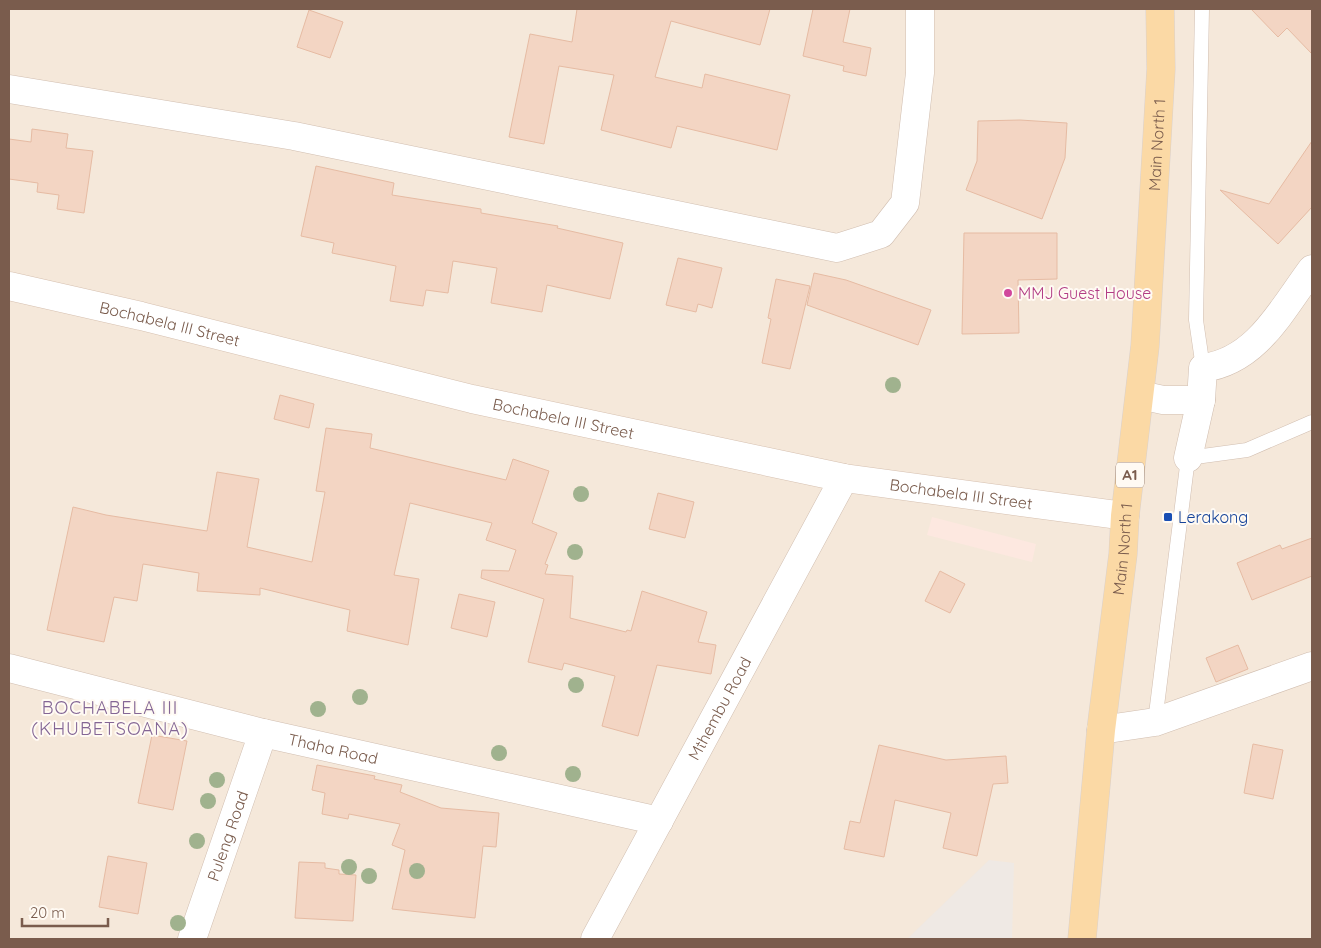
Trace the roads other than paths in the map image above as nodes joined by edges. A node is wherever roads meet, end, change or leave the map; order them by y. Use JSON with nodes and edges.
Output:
{"nodes":[{"id":1,"x":920,"y":9,"type":"edge"},
{"id":2,"x":1160,"y":9,"type":"edge"},
{"id":3,"x":1202,"y":9,"type":"edge"},
{"id":4,"x":9,"y":89,"type":"edge"},
{"id":5,"x":1312,"y":269,"type":"edge"},
{"id":6,"x":9,"y":286,"type":"edge"},
{"id":7,"x":1203,"y":368,"type":"junction"},
{"id":8,"x":1140,"y":395,"type":"junction"},
{"id":9,"x":1201,"y":400,"type":"junction"},
{"id":10,"x":1312,"y":422,"type":"edge"},
{"id":11,"x":1188,"y":458,"type":"junction"},
{"id":12,"x":844,"y":478,"type":"junction"},
{"id":13,"x":1125,"y":516,"type":"junction"},
{"id":14,"x":1312,"y":666,"type":"edge"},
{"id":15,"x":9,"y":668,"type":"edge"},
{"id":16,"x":1154,"y":722,"type":"junction"},
{"id":17,"x":1101,"y":730,"type":"junction"},
{"id":18,"x":264,"y":733,"type":"junction"},
{"id":19,"x":659,"y":821,"type":"junction"},
{"id":20,"x":192,"y":939,"type":"edge"},
{"id":21,"x":595,"y":939,"type":"edge"},
{"id":22,"x":1082,"y":939,"type":"edge"}],
"edges":[{"from":1,"to":4,"type":"street"},
{"from":2,"to":8,"type":"main road","name":"Main North 1","number":"A1"},
{"from":3,"to":7,"type":"lane"},
{"from":5,"to":7,"type":"street"},
{"from":6,"to":12,"type":"street","name":"Bochabela III Street"},
{"from":7,"to":9,"type":"street"},
{"from":8,"to":9,"type":"street"},
{"from":8,"to":13,"type":"main road","name":"Main North 1","number":"A1"},
{"from":9,"to":11,"type":"street"},
{"from":10,"to":11,"type":"lane"},
{"from":11,"to":16,"type":"lane"},
{"from":12,"to":13,"type":"street","name":"Bochabela III Street"},
{"from":12,"to":19,"type":"street","name":"Mthembu Road"},
{"from":13,"to":17,"type":"main road","name":"Main North 1","number":"A1"},
{"from":14,"to":16,"type":"street"},
{"from":15,"to":18,"type":"street","name":"Thaha Road"},
{"from":16,"to":17,"type":"street"},
{"from":17,"to":22,"type":"main road","name":"Main North 1","number":"A1"},
{"from":18,"to":19,"type":"street","name":"Thaha Road"},
{"from":18,"to":20,"type":"street","name":"Puleng Road"},
{"from":19,"to":21,"type":"street","name":"Mthembu Road"}]}
